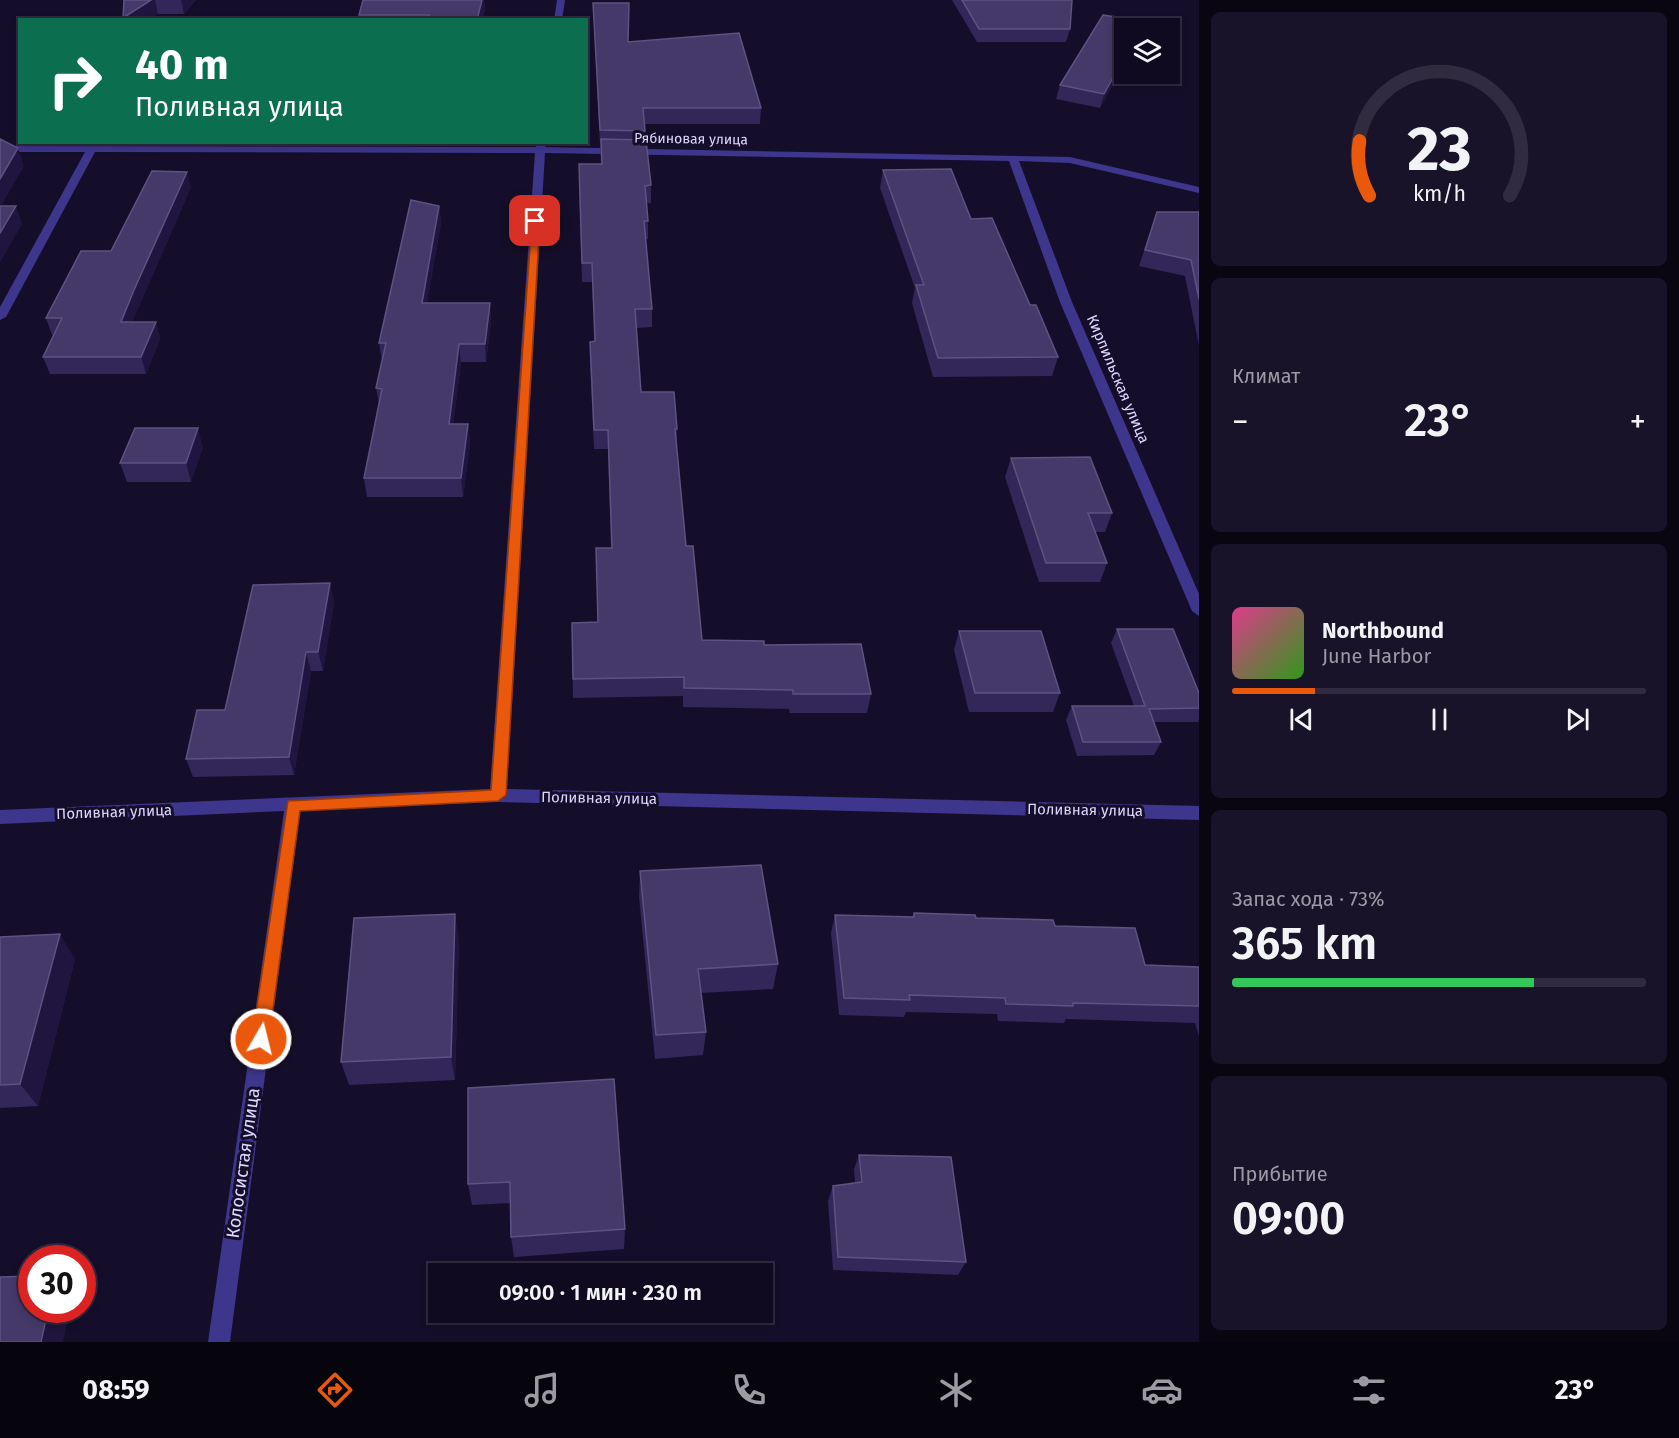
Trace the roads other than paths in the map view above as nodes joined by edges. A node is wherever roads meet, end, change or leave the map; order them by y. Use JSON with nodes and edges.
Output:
{"nodes":[{"id":1,"x":561,"y":0,"type":"edge"},
{"id":2,"x":558,"y":18,"type":"edge"},
{"id":3,"x":540,"y":146,"type":"edge"},
{"id":4,"x":0,"y":149,"type":"edge"},
{"id":5,"x":91,"y":150,"type":"junction"},
{"id":6,"x":1013,"y":158,"type":"junction"},
{"id":7,"x":1199,"y":190,"type":"edge"},
{"id":8,"x":0,"y":317,"type":"edge"},
{"id":9,"x":1199,"y":611,"type":"edge"},
{"id":10,"x":498,"y":795,"type":"junction"},
{"id":11,"x":293,"y":805,"type":"junction"},
{"id":12,"x":1199,"y":813,"type":"edge"},
{"id":13,"x":0,"y":817,"type":"edge"},
{"id":14,"x":219,"y":1342,"type":"edge"}],
"edges":[{"from":1,"to":2,"type":"street"},
{"from":3,"to":5,"type":"street","name":"Рябиновая улица"},
{"from":3,"to":6,"type":"street","name":"Рябиновая улица"},
{"from":3,"to":10,"type":"street"},
{"from":4,"to":5,"type":"street","name":"Рябиновая улица"},
{"from":5,"to":8,"type":"street"},
{"from":6,"to":7,"type":"street","name":"Рябиновая улица"},
{"from":6,"to":9,"type":"street","name":"Кирпильская улица"},
{"from":10,"to":11,"type":"street","name":"Поливная улица"},
{"from":10,"to":12,"type":"street","name":"Поливная улица"},
{"from":11,"to":13,"type":"street","name":"Поливная улица"},
{"from":11,"to":14,"type":"street","name":"Колосистая улица"}]}
